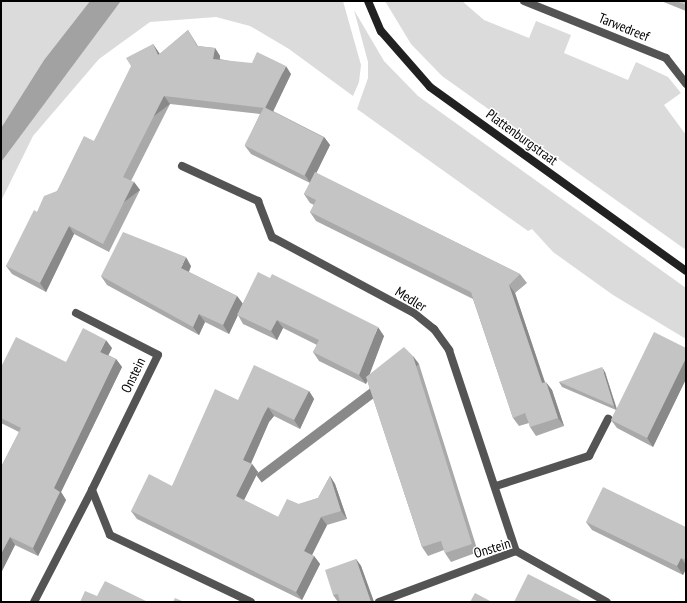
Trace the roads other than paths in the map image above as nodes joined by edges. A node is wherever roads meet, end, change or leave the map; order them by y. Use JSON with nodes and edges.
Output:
{"nodes":[{"id":1,"x":368,"y":1,"type":"edge"},
{"id":2,"x":524,"y":1,"type":"edge"},
{"id":3,"x":685,"y":81,"type":"edge"},
{"id":4,"x":182,"y":166,"type":"dead end"},
{"id":5,"x":686,"y":270,"type":"edge"},
{"id":6,"x":76,"y":313,"type":"dead end"},
{"id":7,"x":608,"y":419,"type":"dead end"},
{"id":8,"x":496,"y":486,"type":"junction"},
{"id":9,"x":92,"y":490,"type":"junction"},
{"id":10,"x":516,"y":551,"type":"junction"},
{"id":11,"x":34,"y":602,"type":"edge"},
{"id":12,"x":251,"y":602,"type":"edge"},
{"id":13,"x":379,"y":602,"type":"edge"},
{"id":14,"x":606,"y":602,"type":"edge"}],
"edges":[{"from":1,"to":5,"type":"street","name":"Plattenburgstraat"},
{"from":2,"to":3,"type":"street","name":"Tarwedreef"},
{"from":4,"to":8,"type":"street","name":"Medler"},
{"from":6,"to":9,"type":"street","name":"Onstein"},
{"from":7,"to":8,"type":"street"},
{"from":8,"to":10,"type":"street","name":"Medler"},
{"from":9,"to":11,"type":"street","name":"Onstein"},
{"from":9,"to":12,"type":"street"},
{"from":10,"to":13,"type":"street","name":"Onstein"},
{"from":10,"to":14,"type":"street","name":"Onstein"}]}
